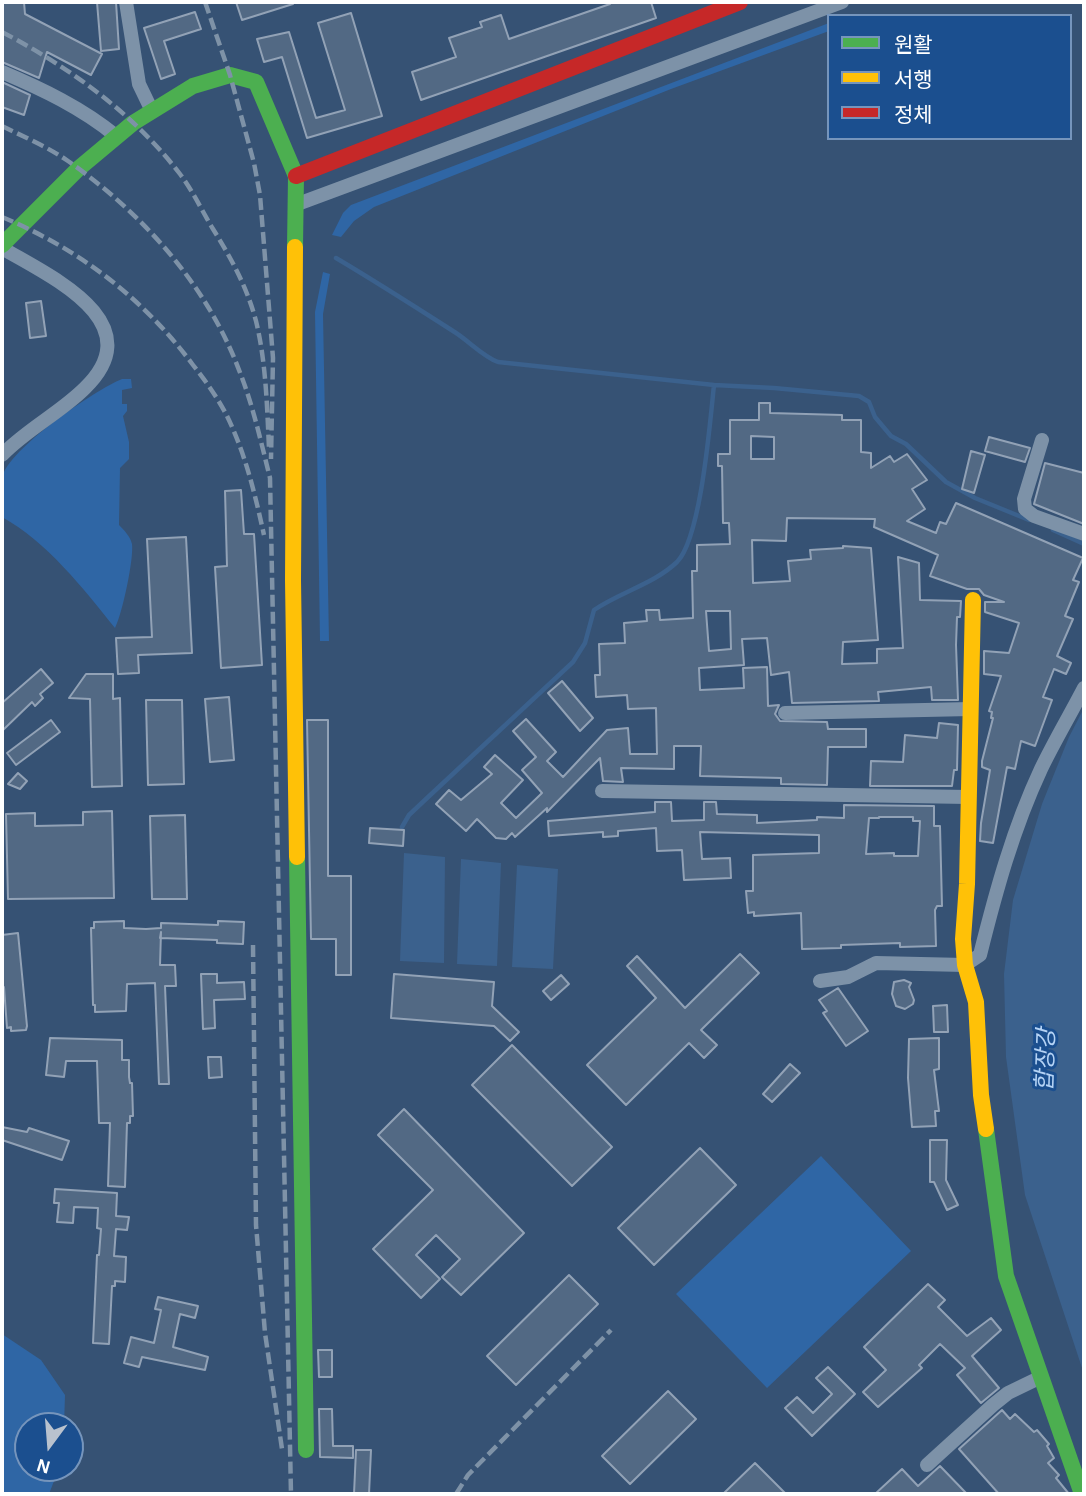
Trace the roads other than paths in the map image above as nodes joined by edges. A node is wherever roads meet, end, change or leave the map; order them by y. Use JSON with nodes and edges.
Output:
{"nodes":[{"id":1,"x":126,"y":2,"type":"edge"},
{"id":2,"x":740,"y":2,"type":"edge"},
{"id":3,"x":842,"y":2,"type":"edge"},
{"id":4,"x":2,"y":72,"type":"edge"},
{"id":5,"x":152,"y":111,"type":"junction"},
{"id":6,"x":116,"y":136,"type":"junction"},
{"id":7,"x":296,"y":176,"type":"junction"},
{"id":8,"x":295,"y":205,"type":"junction"},
{"id":9,"x":2,"y":246,"type":"edge"},
{"id":10,"x":1042,"y":440,"type":"dead end"},
{"id":11,"x":2,"y":456,"type":"edge"},
{"id":12,"x":1084,"y":534,"type":"edge"},
{"id":13,"x":974,"y":600,"type":"dead end"},
{"id":14,"x":1084,"y":688,"type":"edge"},
{"id":15,"x":971,"y":709,"type":"junction"},
{"id":16,"x":785,"y":713,"type":"dead end"},
{"id":17,"x":602,"y":791,"type":"dead end"},
{"id":18,"x":968,"y":796,"type":"junction"},
{"id":19,"x":965,"y":965,"type":"junction"},
{"id":20,"x":820,"y":981,"type":"dead end"},
{"id":21,"x":1041,"y":1377,"type":"junction"},
{"id":22,"x":306,"y":1450,"type":"dead end"},
{"id":23,"x":927,"y":1465,"type":"dead end"},
{"id":24,"x":1082,"y":1494,"type":"edge"}],
"edges":[{"from":1,"to":5,"type":"street"},
{"from":2,"to":7,"type":"street"},
{"from":3,"to":8,"type":"street"},
{"from":4,"to":6,"type":"street"},
{"from":5,"to":6,"type":"street"},
{"from":5,"to":7,"type":"street"},
{"from":6,"to":9,"type":"street"},
{"from":7,"to":8,"type":"street"},
{"from":8,"to":22,"type":"street"},
{"from":9,"to":11,"type":"street"},
{"from":10,"to":12,"type":"street"},
{"from":13,"to":15,"type":"street"},
{"from":14,"to":19,"type":"street"},
{"from":15,"to":16,"type":"street"},
{"from":15,"to":18,"type":"street"},
{"from":17,"to":18,"type":"street"},
{"from":18,"to":19,"type":"street"},
{"from":19,"to":20,"type":"street"},
{"from":19,"to":21,"type":"street"},
{"from":21,"to":23,"type":"street"},
{"from":21,"to":24,"type":"street"}]}
